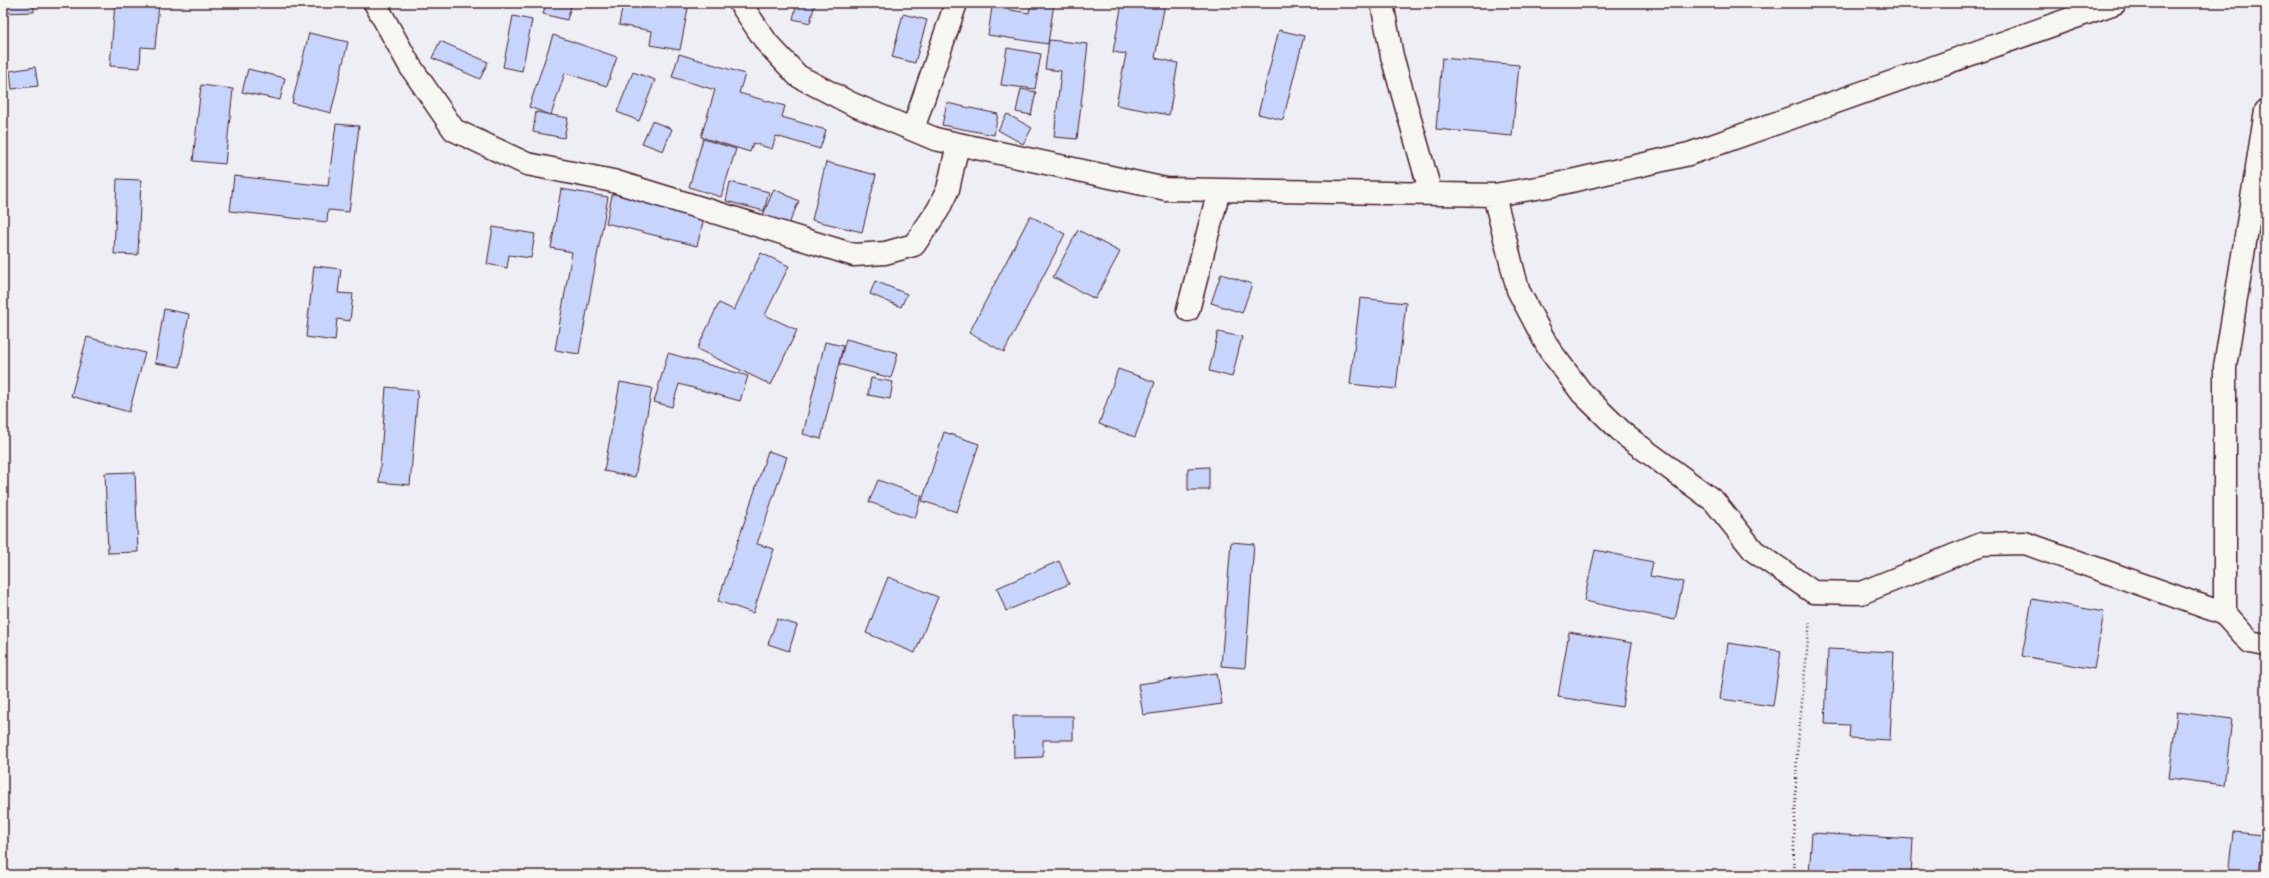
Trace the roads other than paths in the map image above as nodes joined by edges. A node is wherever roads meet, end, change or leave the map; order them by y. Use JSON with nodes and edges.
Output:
{"nodes":[{"id":1,"x":375,"y":3,"type":"edge"},
{"id":2,"x":740,"y":3,"type":"edge"},
{"id":3,"x":956,"y":3,"type":"edge"},
{"id":4,"x":1382,"y":3,"type":"edge"},
{"id":5,"x":2115,"y":3,"type":"edge"},
{"id":6,"x":2266,"y":111,"type":"edge"},
{"id":7,"x":913,"y":129,"type":"junction"},
{"id":8,"x":958,"y":144,"type":"junction"},
{"id":9,"x":1219,"y":190,"type":"junction"},
{"id":10,"x":1431,"y":194,"type":"junction"},
{"id":11,"x":1494,"y":195,"type":"junction"},
{"id":12,"x":1188,"y":310,"type":"dead end"},
{"id":13,"x":2225,"y":614,"type":"junction"},
{"id":14,"x":2266,"y":645,"type":"edge"}],
"edges":[{"from":1,"to":8,"type":"street"},
{"from":2,"to":7,"type":"street"},
{"from":3,"to":7,"type":"street"},
{"from":4,"to":10,"type":"street"},
{"from":5,"to":11,"type":"street"},
{"from":6,"to":13,"type":"street"},
{"from":7,"to":8,"type":"street"},
{"from":8,"to":9,"type":"street"},
{"from":9,"to":10,"type":"street"},
{"from":9,"to":12,"type":"street"},
{"from":10,"to":11,"type":"street"},
{"from":11,"to":13,"type":"street"},
{"from":13,"to":14,"type":"street"}]}
